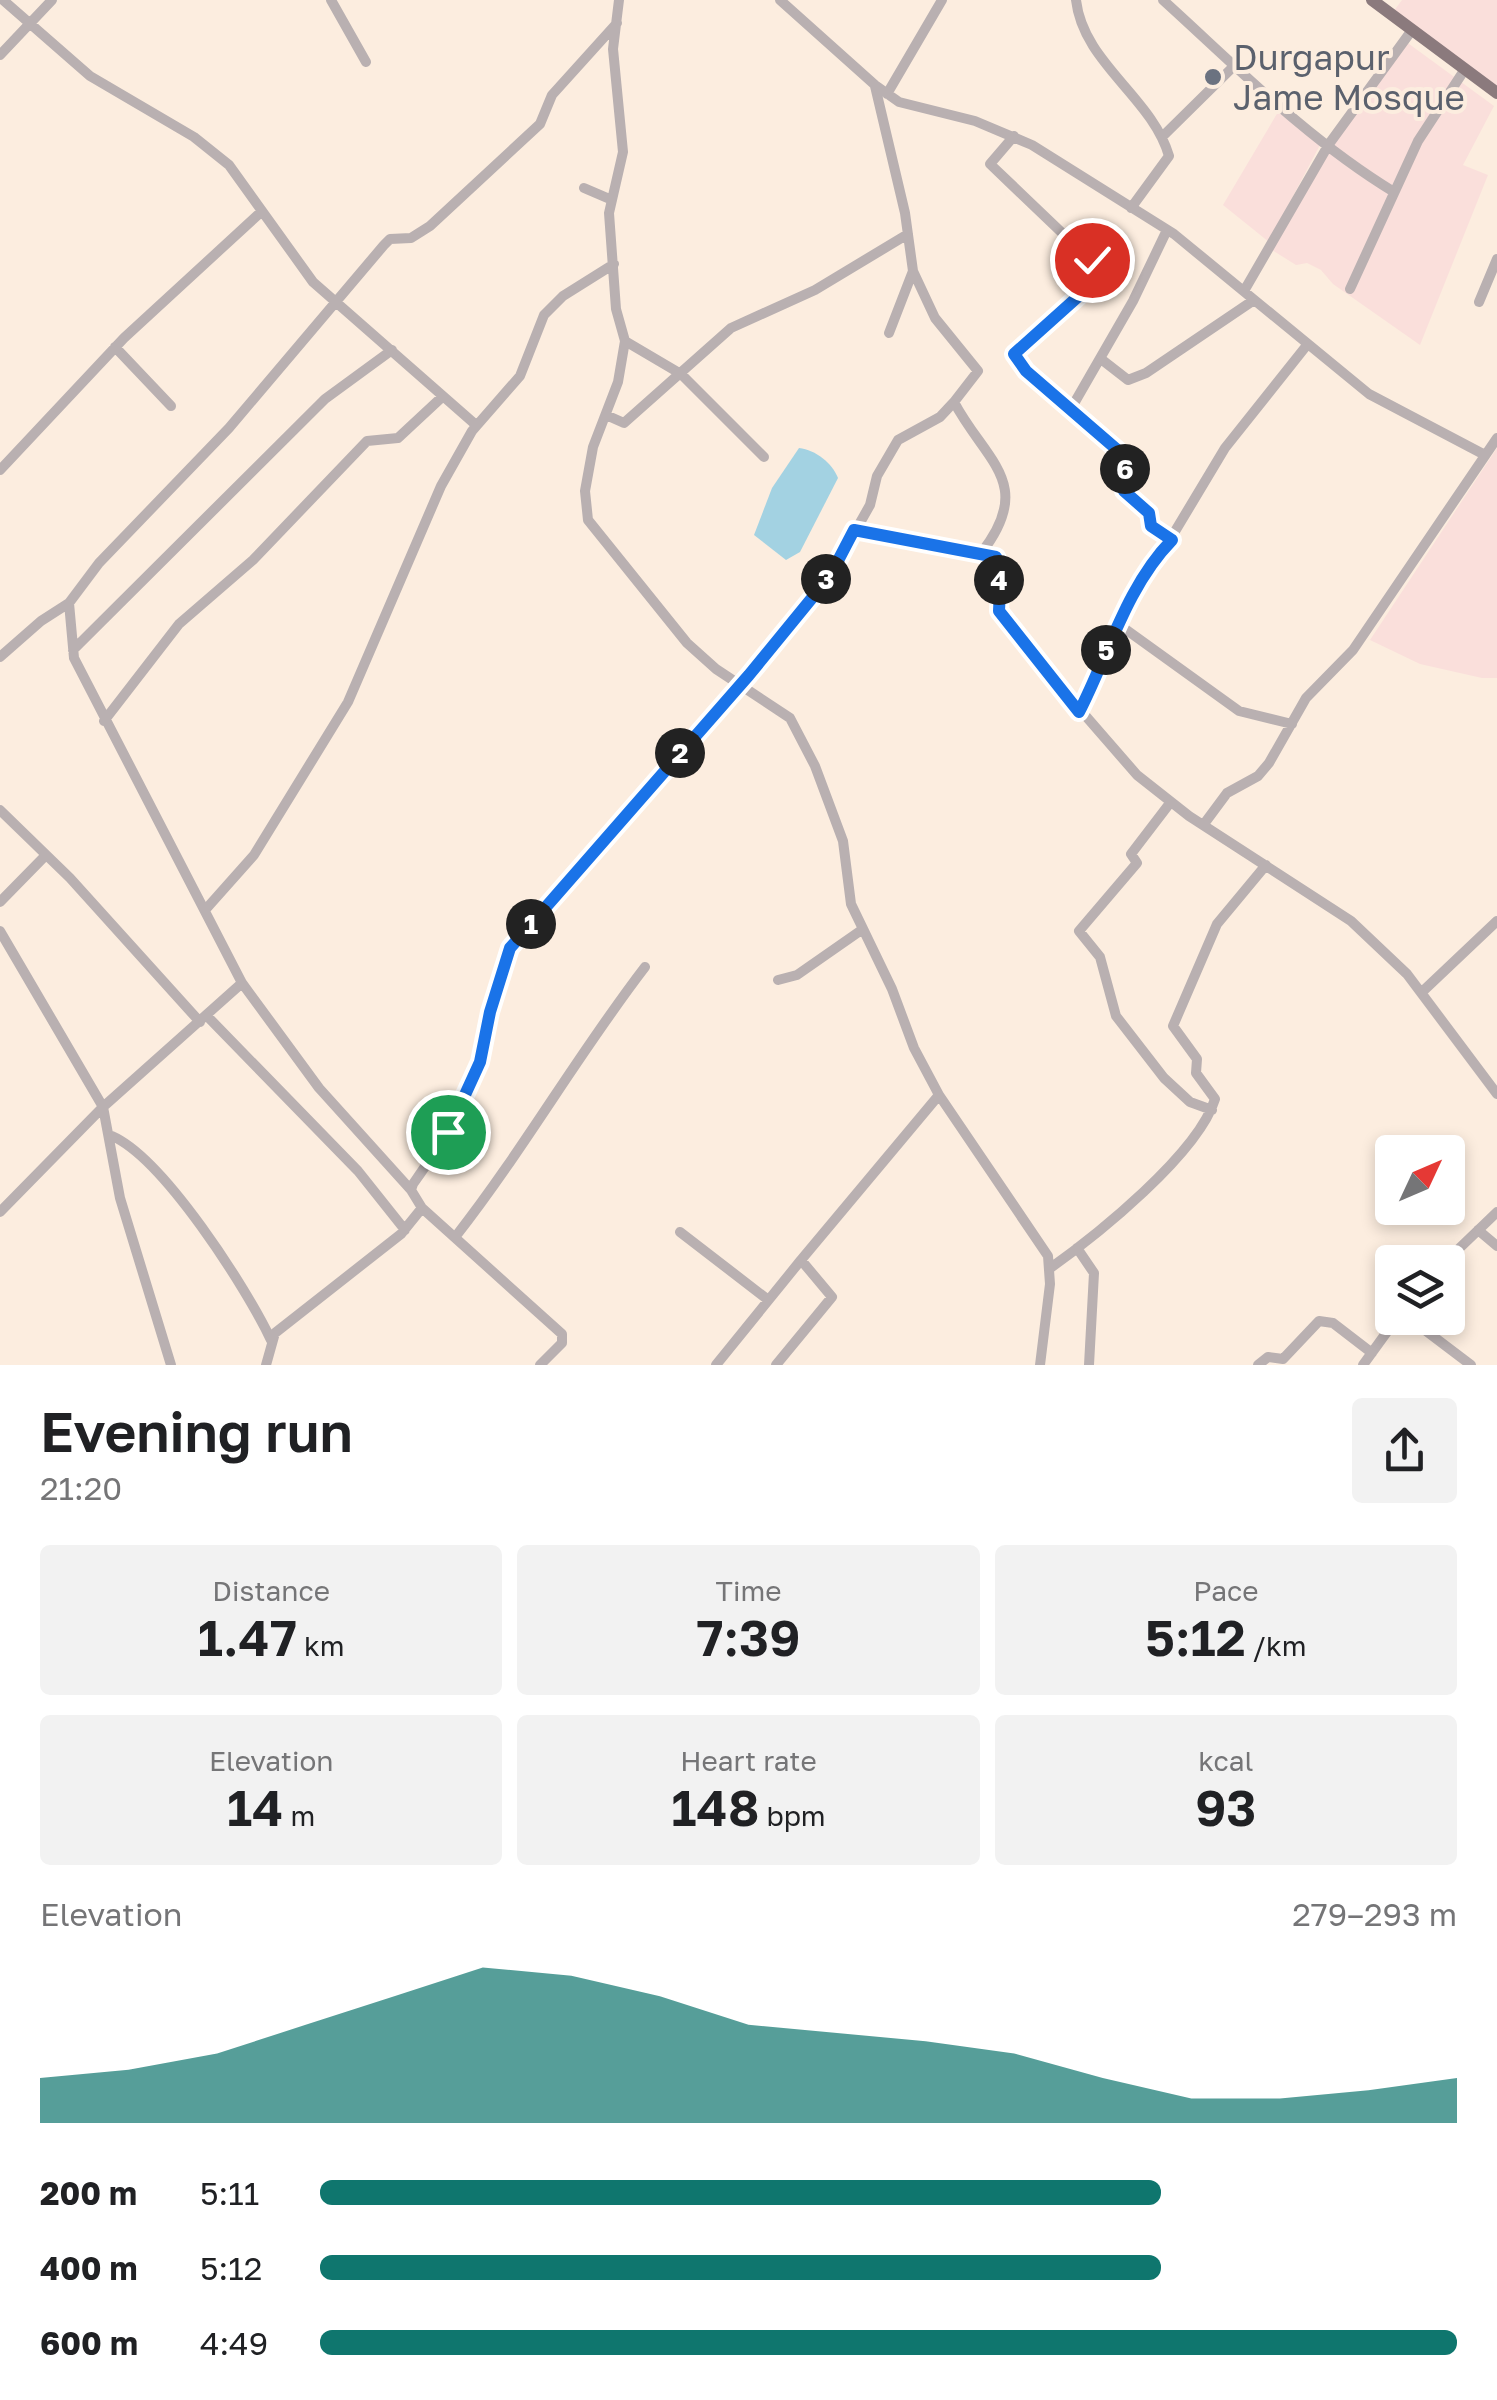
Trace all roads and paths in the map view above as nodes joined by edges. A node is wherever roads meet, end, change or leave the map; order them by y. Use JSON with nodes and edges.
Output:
{"nodes":[{"id":1,"x":3,"y":0,"type":"edge"},
{"id":2,"x":52,"y":0,"type":"edge"},
{"id":3,"x":332,"y":0,"type":"edge"},
{"id":4,"x":619,"y":0,"type":"edge"},
{"id":5,"x":780,"y":0,"type":"edge"},
{"id":6,"x":942,"y":0,"type":"edge"},
{"id":7,"x":1076,"y":0,"type":"edge"},
{"id":8,"x":1164,"y":0,"type":"edge"},
{"id":9,"x":1372,"y":0,"type":"edge"},
{"id":10,"x":618,"y":22,"type":"junction"},
{"id":11,"x":29,"y":24,"type":"junction"},
{"id":12,"x":1412,"y":30,"type":"junction"},
{"id":13,"x":0,"y":55,"type":"edge"},
{"id":14,"x":366,"y":62,"type":"dead end"},
{"id":15,"x":1236,"y":64,"type":"junction"},
{"id":16,"x":1465,"y":69,"type":"junction"},
{"id":17,"x":875,"y":85,"type":"junction"},
{"id":18,"x":1497,"y":93,"type":"edge"},
{"id":19,"x":888,"y":94,"type":"junction"},
{"id":20,"x":1014,"y":136,"type":"junction"},
{"id":21,"x":1163,"y":136,"type":"junction"},
{"id":22,"x":1329,"y":144,"type":"junction"},
{"id":23,"x":584,"y":188,"type":"dead end"},
{"id":24,"x":1394,"y":192,"type":"junction"},
{"id":25,"x":612,"y":200,"type":"junction"},
{"id":26,"x":1131,"y":208,"type":"junction"},
{"id":27,"x":261,"y":212,"type":"junction"},
{"id":28,"x":1166,"y":230,"type":"junction"},
{"id":29,"x":908,"y":234,"type":"junction"},
{"id":30,"x":1497,"y":259,"type":"edge"},
{"id":31,"x":614,"y":264,"type":"junction"},
{"id":32,"x":912,"y":271,"type":"junction"},
{"id":33,"x":1350,"y":289,"type":"dead end"},
{"id":34,"x":1244,"y":291,"type":"junction"},
{"id":35,"x":1254,"y":300,"type":"junction"},
{"id":36,"x":336,"y":301,"type":"junction"},
{"id":37,"x":1479,"y":302,"type":"dead end"},
{"id":38,"x":889,"y":334,"type":"dead end"},
{"id":39,"x":625,"y":341,"type":"junction"},
{"id":40,"x":1308,"y":345,"type":"junction"},
{"id":41,"x":115,"y":348,"type":"junction"},
{"id":42,"x":392,"y":350,"type":"junction"},
{"id":43,"x":1101,"y":360,"type":"junction"},
{"id":44,"x":681,"y":374,"type":"junction"},
{"id":45,"x":442,"y":398,"type":"junction"},
{"id":46,"x":954,"y":402,"type":"junction"},
{"id":47,"x":171,"y":406,"type":"dead end"},
{"id":48,"x":1072,"y":407,"type":"junction"},
{"id":49,"x":606,"y":415,"type":"junction"},
{"id":50,"x":476,"y":425,"type":"junction"},
{"id":51,"x":1497,"y":438,"type":"edge"},
{"id":52,"x":1485,"y":456,"type":"junction"},
{"id":53,"x":764,"y":457,"type":"dead end"},
{"id":54,"x":0,"y":470,"type":"edge"},
{"id":55,"x":854,"y":530,"type":"junction"},
{"id":56,"x":1172,"y":540,"type":"junction"},
{"id":57,"x":982,"y":552,"type":"junction"},
{"id":58,"x":69,"y":603,"type":"junction"},
{"id":59,"x":1120,"y":626,"type":"junction"},
{"id":60,"x":73,"y":650,"type":"junction"},
{"id":61,"x":0,"y":657,"type":"edge"},
{"id":62,"x":737,"y":683,"type":"junction"},
{"id":63,"x":1079,"y":712,"type":"junction"},
{"id":64,"x":104,"y":722,"type":"junction"},
{"id":65,"x":1292,"y":724,"type":"junction"},
{"id":66,"x":1170,"y":802,"type":"junction"},
{"id":67,"x":0,"y":810,"type":"edge"},
{"id":68,"x":1204,"y":824,"type":"junction"},
{"id":69,"x":46,"y":856,"type":"junction"},
{"id":70,"x":1266,"y":865,"type":"junction"},
{"id":71,"x":0,"y":902,"type":"edge"},
{"id":72,"x":206,"y":908,"type":"junction"},
{"id":73,"x":1497,"y":921,"type":"edge"},
{"id":74,"x":864,"y":929,"type":"junction"},
{"id":75,"x":0,"y":930,"type":"edge"},
{"id":76,"x":645,"y":967,"type":"dead end"},
{"id":77,"x":778,"y":980,"type":"dead end"},
{"id":78,"x":242,"y":983,"type":"junction"},
{"id":79,"x":1422,"y":992,"type":"junction"},
{"id":80,"x":203,"y":1019,"type":"junction"},
{"id":81,"x":1492,"y":1076,"type":"edge"},
{"id":82,"x":1497,"y":1094,"type":"edge"},
{"id":83,"x":939,"y":1095,"type":"junction"},
{"id":84,"x":103,"y":1107,"type":"junction"},
{"id":85,"x":1212,"y":1110,"type":"junction"},
{"id":86,"x":112,"y":1136,"type":"junction"},
{"id":87,"x":411,"y":1190,"type":"junction"},
{"id":88,"x":422,"y":1208,"type":"junction"},
{"id":89,"x":0,"y":1212,"type":"edge"},
{"id":90,"x":1497,"y":1212,"type":"edge"},
{"id":91,"x":404,"y":1230,"type":"junction"},
{"id":92,"x":1478,"y":1230,"type":"junction"},
{"id":93,"x":680,"y":1232,"type":"dead end"},
{"id":94,"x":456,"y":1236,"type":"junction"},
{"id":95,"x":1463,"y":1245,"type":"edge"},
{"id":96,"x":1497,"y":1246,"type":"edge"},
{"id":97,"x":1077,"y":1248,"type":"junction"},
{"id":98,"x":801,"y":1260,"type":"junction"},
{"id":99,"x":1049,"y":1268,"type":"junction"},
{"id":100,"x":767,"y":1299,"type":"junction"},
{"id":101,"x":1385,"y":1335,"type":"edge"},
{"id":102,"x":1431,"y":1335,"type":"edge"},
{"id":103,"x":270,"y":1340,"type":"junction"},
{"id":104,"x":1372,"y":1353,"type":"junction"},
{"id":105,"x":171,"y":1365,"type":"edge"},
{"id":106,"x":266,"y":1365,"type":"edge"},
{"id":107,"x":540,"y":1365,"type":"edge"},
{"id":108,"x":716,"y":1365,"type":"edge"},
{"id":109,"x":776,"y":1365,"type":"edge"},
{"id":110,"x":1040,"y":1365,"type":"edge"},
{"id":111,"x":1089,"y":1365,"type":"edge"},
{"id":112,"x":1258,"y":1365,"type":"edge"},
{"id":113,"x":1363,"y":1365,"type":"edge"},
{"id":114,"x":1471,"y":1365,"type":"edge"}],
"edges":[{"from":1,"to":11,"type":"street"},
{"from":2,"to":11,"type":"street"},
{"from":3,"to":14,"type":"street"},
{"from":4,"to":10,"type":"street"},
{"from":5,"to":17,"type":"street"},
{"from":6,"to":19,"type":"street"},
{"from":7,"to":21,"type":"street"},
{"from":8,"to":15,"type":"street"},
{"from":9,"to":12,"type":"main road"},
{"from":10,"to":25,"type":"street"},
{"from":10,"to":36,"type":"street"},
{"from":11,"to":13,"type":"street"},
{"from":11,"to":27,"type":"street"},
{"from":12,"to":16,"type":"main road"},
{"from":12,"to":22,"type":"street"},
{"from":15,"to":21,"type":"street"},
{"from":15,"to":22,"type":"street"},
{"from":16,"to":18,"type":"main road"},
{"from":16,"to":24,"type":"street"},
{"from":17,"to":19,"type":"street"},
{"from":17,"to":29,"type":"street"},
{"from":19,"to":20,"type":"street"},
{"from":20,"to":26,"type":"street"},
{"from":20,"to":48,"type":"street"},
{"from":21,"to":26,"type":"street"},
{"from":22,"to":24,"type":"street"},
{"from":22,"to":34,"type":"street"},
{"from":23,"to":25,"type":"street"},
{"from":24,"to":33,"type":"street"},
{"from":25,"to":31,"type":"street"},
{"from":26,"to":28,"type":"street"},
{"from":27,"to":36,"type":"street"},
{"from":27,"to":41,"type":"street"},
{"from":28,"to":34,"type":"street"},
{"from":28,"to":43,"type":"street"},
{"from":29,"to":32,"type":"street"},
{"from":29,"to":44,"type":"street"},
{"from":30,"to":37,"type":"street"},
{"from":31,"to":39,"type":"street"},
{"from":31,"to":50,"type":"street"},
{"from":32,"to":38,"type":"street"},
{"from":32,"to":46,"type":"street"},
{"from":34,"to":35,"type":"street"},
{"from":35,"to":40,"type":"street"},
{"from":35,"to":43,"type":"street"},
{"from":36,"to":42,"type":"street"},
{"from":36,"to":58,"type":"street"},
{"from":39,"to":44,"type":"street"},
{"from":39,"to":49,"type":"street"},
{"from":40,"to":52,"type":"street"},
{"from":40,"to":56,"type":"street"},
{"from":41,"to":47,"type":"street"},
{"from":41,"to":54,"type":"street"},
{"from":42,"to":45,"type":"street"},
{"from":42,"to":60,"type":"street"},
{"from":43,"to":48,"type":"street"},
{"from":44,"to":49,"type":"street"},
{"from":44,"to":53,"type":"street"},
{"from":45,"to":50,"type":"street"},
{"from":45,"to":64,"type":"street"},
{"from":46,"to":55,"type":"street"},
{"from":46,"to":57,"type":"street"},
{"from":48,"to":56,"type":"street"},
{"from":49,"to":62,"type":"street"},
{"from":50,"to":72,"type":"street"},
{"from":51,"to":52,"type":"street"},
{"from":52,"to":65,"type":"street"},
{"from":55,"to":57,"type":"street"},
{"from":55,"to":62,"type":"street"},
{"from":56,"to":59,"type":"street"},
{"from":57,"to":63,"type":"street"},
{"from":58,"to":60,"type":"street"},
{"from":58,"to":61,"type":"street"},
{"from":59,"to":63,"type":"street"},
{"from":59,"to":65,"type":"street"},
{"from":60,"to":64,"type":"street"},
{"from":62,"to":74,"type":"street"},
{"from":62,"to":87,"type":"street"},
{"from":63,"to":66,"type":"street"},
{"from":64,"to":72,"type":"street"},
{"from":65,"to":68,"type":"street"},
{"from":66,"to":68,"type":"street"},
{"from":66,"to":85,"type":"street"},
{"from":67,"to":69,"type":"street"},
{"from":68,"to":70,"type":"street"},
{"from":69,"to":71,"type":"street"},
{"from":69,"to":80,"type":"street"},
{"from":70,"to":79,"type":"street"},
{"from":70,"to":85,"type":"street"},
{"from":72,"to":78,"type":"street"},
{"from":73,"to":79,"type":"street"},
{"from":74,"to":77,"type":"street"},
{"from":74,"to":83,"type":"street"},
{"from":75,"to":84,"type":"street"},
{"from":76,"to":94,"type":"street"},
{"from":78,"to":80,"type":"street"},
{"from":78,"to":87,"type":"street"},
{"from":79,"to":81,"type":"street"},
{"from":80,"to":84,"type":"street"},
{"from":80,"to":91,"type":"street"},
{"from":81,"to":82,"type":"street"},
{"from":83,"to":98,"type":"street"},
{"from":83,"to":99,"type":"street"},
{"from":84,"to":86,"type":"street"},
{"from":84,"to":89,"type":"street"},
{"from":85,"to":97,"type":"street"},
{"from":86,"to":103,"type":"street"},
{"from":86,"to":105,"type":"street"},
{"from":87,"to":88,"type":"street"},
{"from":88,"to":91,"type":"street"},
{"from":88,"to":94,"type":"street"},
{"from":90,"to":92,"type":"street"},
{"from":91,"to":103,"type":"street"},
{"from":92,"to":95,"type":"street"},
{"from":92,"to":96,"type":"street"},
{"from":93,"to":100,"type":"street"},
{"from":94,"to":107,"type":"street"},
{"from":97,"to":99,"type":"street"},
{"from":97,"to":111,"type":"street"},
{"from":98,"to":100,"type":"street"},
{"from":98,"to":109,"type":"street"},
{"from":99,"to":110,"type":"street"},
{"from":100,"to":108,"type":"street"},
{"from":101,"to":104,"type":"street"},
{"from":102,"to":114,"type":"street"},
{"from":103,"to":106,"type":"street"},
{"from":104,"to":112,"type":"street"},
{"from":104,"to":113,"type":"street"}]}
